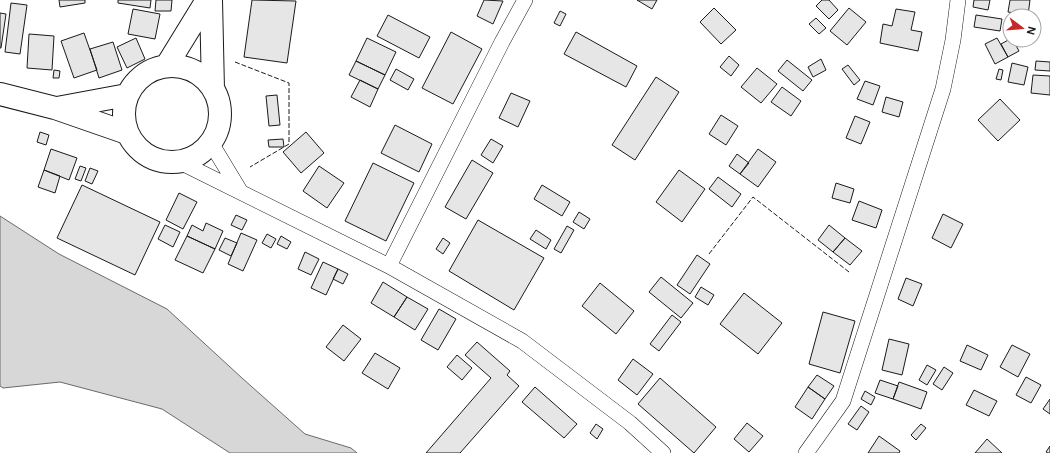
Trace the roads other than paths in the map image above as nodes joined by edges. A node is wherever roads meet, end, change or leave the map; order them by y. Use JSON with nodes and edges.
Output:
{"nodes":[{"id":1,"x":207,"y":0,"type":"edge"},
{"id":2,"x":211,"y":0,"type":"edge"},
{"id":3,"x":525,"y":0,"type":"edge"},
{"id":4,"x":958,"y":0,"type":"edge"},
{"id":5,"x":167,"y":65,"type":"junction"},
{"id":6,"x":213,"y":89,"type":"junction"},
{"id":7,"x":0,"y":94,"type":"edge"},
{"id":8,"x":127,"y":95,"type":"junction"},
{"id":9,"x":55,"y":108,"type":"junction"},
{"id":10,"x":127,"y":133,"type":"junction"},
{"id":11,"x":211,"y":143,"type":"junction"},
{"id":12,"x":180,"y":162,"type":"junction"},
{"id":13,"x":240,"y":191,"type":"junction"},
{"id":14,"x":389,"y":266,"type":"junction"},
{"id":15,"x":663,"y":453,"type":"edge"},
{"id":16,"x":806,"y":453,"type":"edge"}],
"edges":[{"from":1,"to":5,"type":"highway"},
{"from":2,"to":6,"type":"highway"},
{"from":3,"to":14,"type":"street"},
{"from":4,"to":16,"type":"street"},
{"from":5,"to":6,"type":"highway"},
{"from":5,"to":8,"type":"highway"},
{"from":6,"to":11,"type":"highway"},
{"from":7,"to":9,"type":"highway"},
{"from":8,"to":9,"type":"highway"},
{"from":8,"to":10,"type":"highway"},
{"from":9,"to":10,"type":"highway"},
{"from":10,"to":12,"type":"highway"},
{"from":11,"to":12,"type":"highway"},
{"from":11,"to":13,"type":"street"},
{"from":12,"to":13,"type":"street"},
{"from":13,"to":14,"type":"street"},
{"from":14,"to":15,"type":"street"}]}
